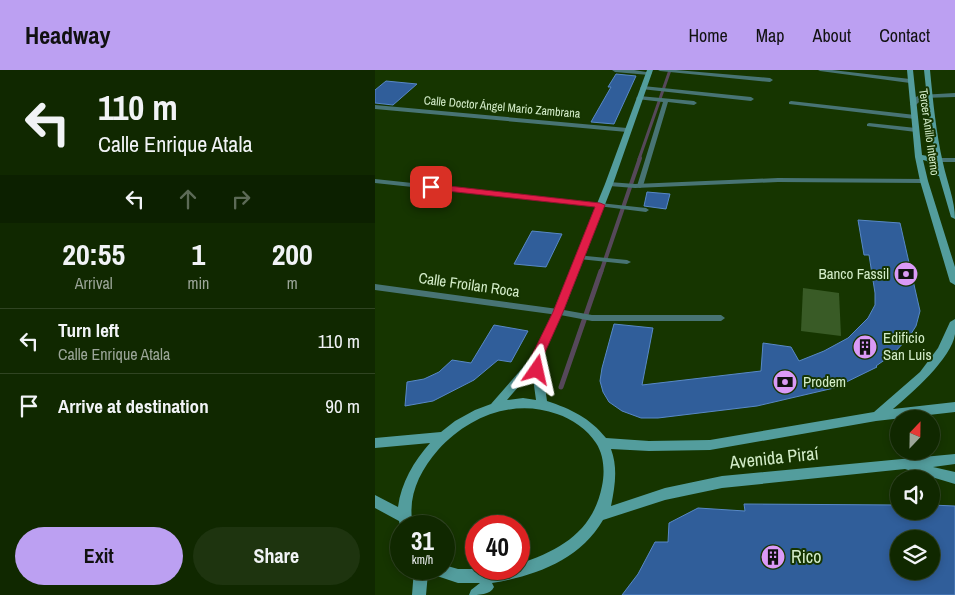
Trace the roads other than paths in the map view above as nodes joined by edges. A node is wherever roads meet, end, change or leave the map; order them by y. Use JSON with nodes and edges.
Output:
{"nodes":[{"id":1,"x":615,"y":70,"type":"edge"},
{"id":2,"x":660,"y":70,"type":"edge"},
{"id":3,"x":820,"y":70,"type":"edge"},
{"id":4,"x":910,"y":70,"type":"edge"},
{"id":5,"x":927,"y":70,"type":"edge"},
{"id":6,"x":649,"y":71,"type":"edge"},
{"id":7,"x":675,"y":71,"type":"edge"},
{"id":8,"x":770,"y":80,"type":"dead end"},
{"id":9,"x":910,"y":81,"type":"junction"},
{"id":10,"x":643,"y":88,"type":"junction"},
{"id":11,"x":653,"y":89,"type":"joint"},
{"id":12,"x":929,"y":95,"type":"junction"},
{"id":13,"x":955,"y":95,"type":"edge"},
{"id":14,"x":639,"y":98,"type":"junction"},
{"id":15,"x":751,"y":98,"type":"dead end"},
{"id":16,"x":664,"y":100,"type":"junction"},
{"id":17,"x":694,"y":103,"type":"dead end"},
{"id":18,"x":791,"y":103,"type":"dead end"},
{"id":19,"x":913,"y":105,"type":"junction"},
{"id":20,"x":375,"y":107,"type":"edge"},
{"id":21,"x":915,"y":116,"type":"junction"},
{"id":22,"x":869,"y":125,"type":"dead end"},
{"id":23,"x":627,"y":130,"type":"junction"},
{"id":24,"x":916,"y":130,"type":"junction"},
{"id":25,"x":919,"y":157,"type":"junction"},
{"id":26,"x":939,"y":160,"type":"junction"},
{"id":27,"x":955,"y":160,"type":"edge"},
{"id":28,"x":375,"y":181,"type":"edge"},
{"id":29,"x":923,"y":181,"type":"junction"},
{"id":30,"x":943,"y":182,"type":"junction"},
{"id":31,"x":613,"y":184,"type":"junction"},
{"id":32,"x":638,"y":186,"type":"junction"},
{"id":33,"x":952,"y":204,"type":"edge"},
{"id":34,"x":600,"y":205,"type":"junction"},
{"id":35,"x":647,"y":210,"type":"dead end"},
{"id":36,"x":955,"y":217,"type":"edge"},
{"id":37,"x":579,"y":257,"type":"junction"},
{"id":38,"x":627,"y":262,"type":"dead end"},
{"id":39,"x":955,"y":282,"type":"edge"},
{"id":40,"x":375,"y":287,"type":"edge"},
{"id":41,"x":558,"y":312,"type":"junction"},
{"id":42,"x":569,"y":314,"type":"joint"},
{"id":43,"x":721,"y":318,"type":"dead end"},
{"id":44,"x":955,"y":322,"type":"edge"},
{"id":45,"x":536,"y":359,"type":"junction"},
{"id":46,"x":542,"y":404,"type":"junction"},
{"id":47,"x":495,"y":407,"type":"junction"},
{"id":48,"x":955,"y":407,"type":"edge"},
{"id":49,"x":876,"y":416,"type":"junction"},
{"id":50,"x":441,"y":437,"type":"junction"},
{"id":51,"x":602,"y":442,"type":"junction"},
{"id":52,"x":375,"y":443,"type":"edge"},
{"id":53,"x":955,"y":459,"type":"edge"},
{"id":54,"x":879,"y":466,"type":"junction"},
{"id":55,"x":955,"y":478,"type":"edge"},
{"id":56,"x":375,"y":501,"type":"edge"},
{"id":57,"x":396,"y":515,"type":"edge"},
{"id":58,"x":406,"y":515,"type":"edge"},
{"id":59,"x":601,"y":515,"type":"junction"},
{"id":60,"x":420,"y":580,"type":"edge"},
{"id":61,"x":454,"y":580,"type":"edge"},
{"id":62,"x":481,"y":591,"type":"edge"},
{"id":63,"x":419,"y":595,"type":"edge"}],
"edges":[{"from":1,"to":6,"type":"street"},
{"from":2,"to":7,"type":"lane"},
{"from":3,"to":9,"type":"lane"},
{"from":4,"to":9,"type":"main road","name":"Tercer Anillo Interno"},
{"from":5,"to":12,"type":"main road","name":"Tercer Anillo Interno"},
{"from":6,"to":10,"type":"main road"},
{"from":7,"to":8,"type":"lane"},
{"from":9,"to":12,"type":"street"},
{"from":9,"to":19,"type":"main road","name":"Tercer Anillo Interno"},
{"from":10,"to":11,"type":"lane"},
{"from":10,"to":14,"type":"main road"},
{"from":11,"to":15,"type":"lane"},
{"from":12,"to":13,"type":"street"},
{"from":12,"to":19,"type":"street"},
{"from":12,"to":26,"type":"main road","name":"Tercer Anillo Interno"},
{"from":14,"to":16,"type":"lane"},
{"from":14,"to":23,"type":"main road"},
{"from":16,"to":17,"type":"lane"},
{"from":16,"to":32,"type":"lane"},
{"from":18,"to":21,"type":"street"},
{"from":19,"to":21,"type":"main road","name":"Tercer Anillo Interno"},
{"from":20,"to":23,"type":"street","name":"Calle Doctor Ángel Mario Zambrana"},
{"from":21,"to":24,"type":"main road","name":"Tercer Anillo Interno"},
{"from":22,"to":24,"type":"lane"},
{"from":23,"to":31,"type":"main road"},
{"from":24,"to":25,"type":"main road","name":"Tercer Anillo Interno"},
{"from":25,"to":29,"type":"main road","name":"Tercer Anillo Interno"},
{"from":25,"to":30,"type":"main road"},
{"from":26,"to":27,"type":"street"},
{"from":26,"to":30,"type":"main road","name":"Tercer Anillo Interno"},
{"from":28,"to":34,"type":"street"},
{"from":29,"to":32,"type":"street"},
{"from":29,"to":39,"type":"main road","name":"Tercer Anillo Interno"},
{"from":30,"to":33,"type":"main road","name":"Tercer Anillo Interno"},
{"from":31,"to":32,"type":"street"},
{"from":31,"to":34,"type":"main road"},
{"from":33,"to":36,"type":"main road","name":"Tercer Anillo Interno"},
{"from":34,"to":35,"type":"lane"},
{"from":34,"to":37,"type":"main road"},
{"from":37,"to":38,"type":"lane"},
{"from":37,"to":41,"type":"main road"},
{"from":40,"to":41,"type":"street","name":"Calle Froilan Roca"},
{"from":41,"to":42,"type":"lane"},
{"from":41,"to":45,"type":"main road"},
{"from":42,"to":43,"type":"lane"},
{"from":44,"to":49,"type":"main road"},
{"from":45,"to":46,"type":"main road"},
{"from":45,"to":47,"type":"main road"},
{"from":46,"to":47,"type":"main road"},
{"from":46,"to":51,"type":"main road"},
{"from":47,"to":50,"type":"main road"},
{"from":48,"to":49,"type":"main road","name":"Avenida Piraí"},
{"from":49,"to":51,"type":"main road","name":"Avenida Piraí"},
{"from":50,"to":52,"type":"main road"},
{"from":50,"to":58,"type":"main road"},
{"from":51,"to":59,"type":"main road"},
{"from":53,"to":54,"type":"main road","name":"Avenida Piraí"},
{"from":54,"to":55,"type":"main road"},
{"from":54,"to":59,"type":"main road","name":"Avenida Piraí"},
{"from":56,"to":57,"type":"main road"},
{"from":59,"to":62,"type":"main road"},
{"from":60,"to":63,"type":"main road"},
{"from":61,"to":62,"type":"main road"}]}
